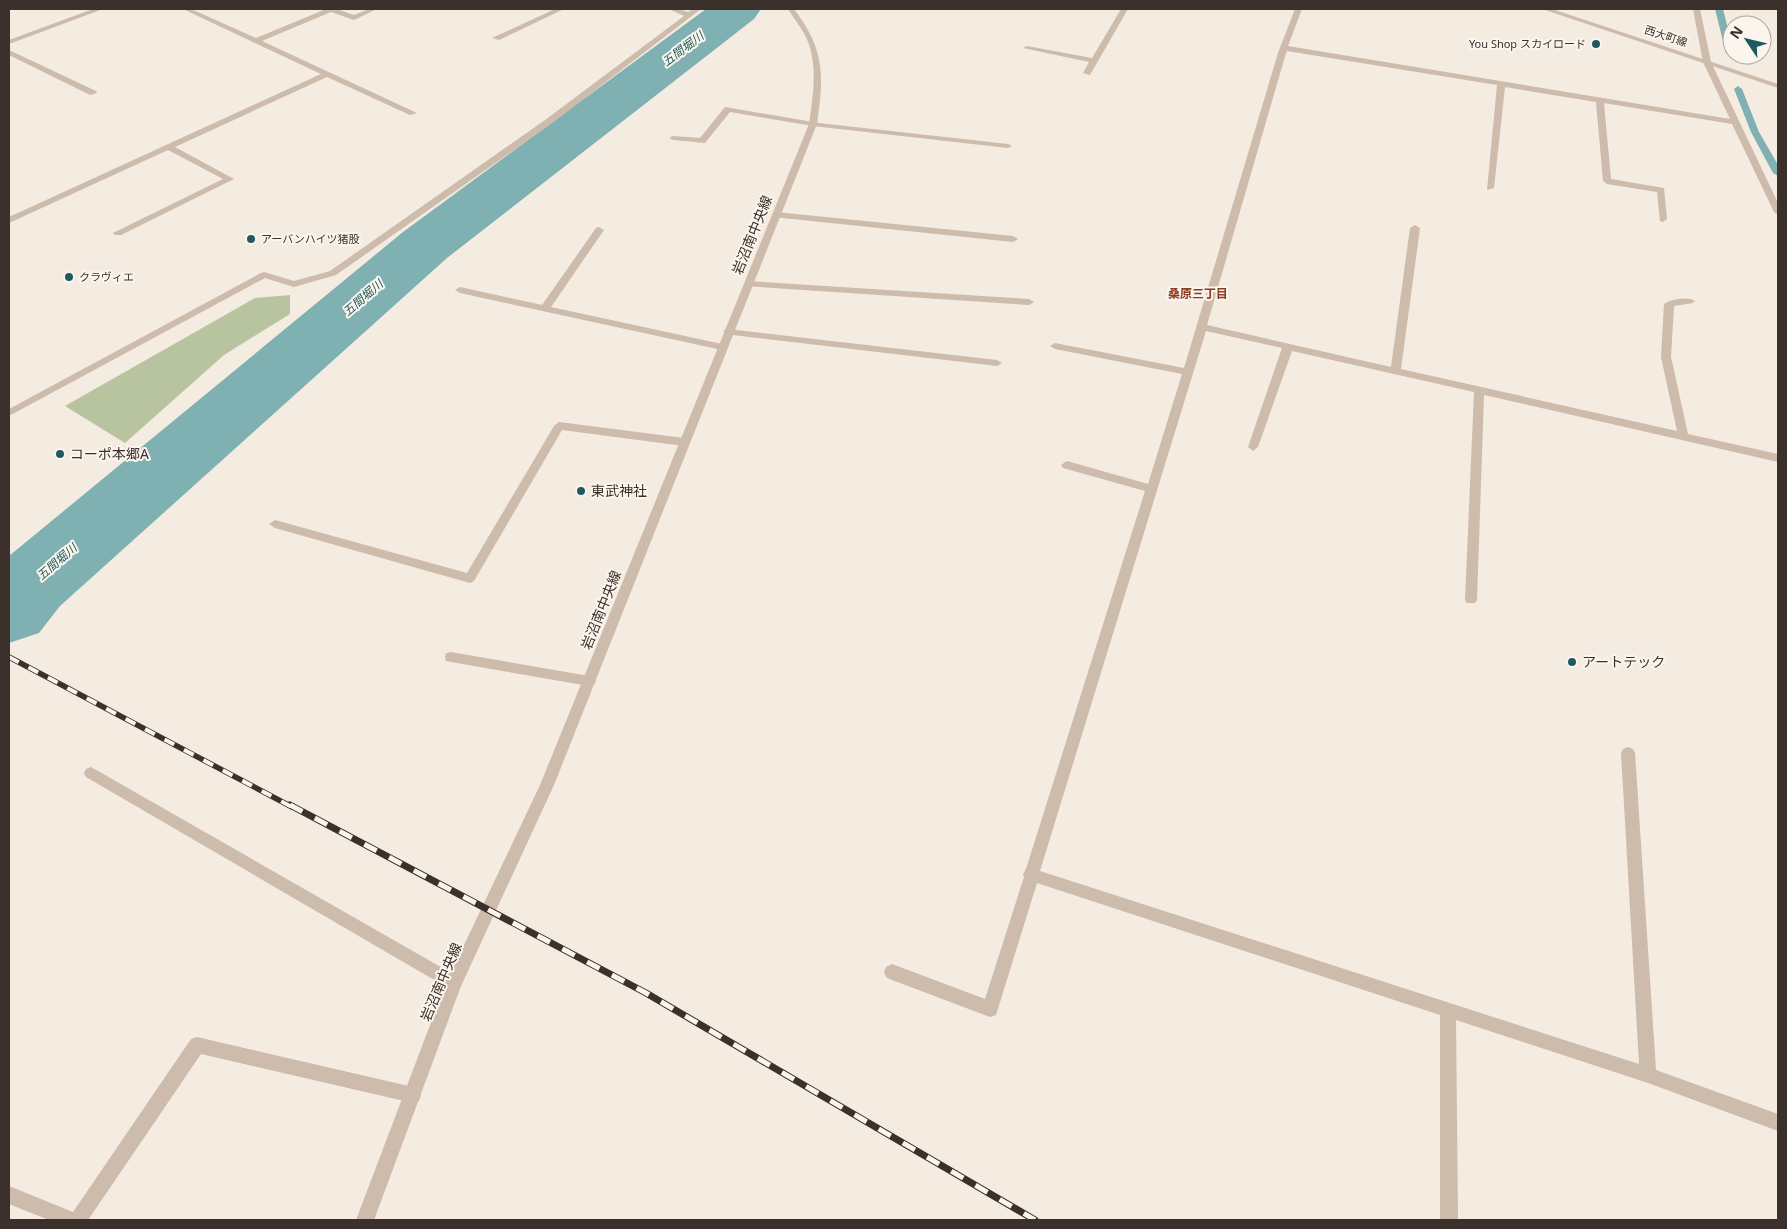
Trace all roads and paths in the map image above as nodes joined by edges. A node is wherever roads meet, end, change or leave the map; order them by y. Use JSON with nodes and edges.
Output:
{"nodes":[{"id":1,"x":99,"y":9,"type":"edge"},
{"id":2,"x":186,"y":9,"type":"edge"},
{"id":3,"x":374,"y":9,"type":"edge"},
{"id":4,"x":560,"y":9,"type":"edge"},
{"id":5,"x":672,"y":9,"type":"edge"},
{"id":6,"x":791,"y":9,"type":"edge"},
{"id":7,"x":1124,"y":9,"type":"edge"},
{"id":8,"x":1298,"y":9,"type":"edge"},
{"id":9,"x":1546,"y":9,"type":"edge"},
{"id":10,"x":1697,"y":9,"type":"edge"},
{"id":11,"x":693,"y":12,"type":"edge"},
{"id":12,"x":496,"y":38,"type":"dead end"},
{"id":13,"x":256,"y":41,"type":"junction"},
{"id":14,"x":9,"y":42,"type":"edge"},
{"id":15,"x":1027,"y":48,"type":"dead end"},
{"id":16,"x":1284,"y":48,"type":"junction"},
{"id":17,"x":9,"y":52,"type":"edge"},
{"id":18,"x":1094,"y":61,"type":"junction"},
{"id":19,"x":1707,"y":62,"type":"junction"},
{"id":20,"x":1088,"y":73,"type":"dead end"},
{"id":21,"x":327,"y":74,"type":"junction"},
{"id":22,"x":1501,"y":84,"type":"junction"},
{"id":23,"x":1778,"y":86,"type":"edge"},
{"id":24,"x":93,"y":93,"type":"dead end"},
{"id":25,"x":1600,"y":100,"type":"junction"},
{"id":26,"x":413,"y":113,"type":"dead end"},
{"id":27,"x":1735,"y":122,"type":"junction"},
{"id":28,"x":813,"y":124,"type":"junction"},
{"id":29,"x":673,"y":138,"type":"dead end"},
{"id":30,"x":1008,"y":146,"type":"dead end"},
{"id":31,"x":168,"y":147,"type":"junction"},
{"id":32,"x":1490,"y":188,"type":"dead end"},
{"id":33,"x":1778,"y":212,"type":"edge"},
{"id":34,"x":776,"y":215,"type":"junction"},
{"id":35,"x":1663,"y":218,"type":"dead end"},
{"id":36,"x":9,"y":220,"type":"edge"},
{"id":37,"x":1415,"y":228,"type":"dead end"},
{"id":38,"x":599,"y":230,"type":"dead end"},
{"id":39,"x":118,"y":233,"type":"dead end"},
{"id":40,"x":1012,"y":239,"type":"dead end"},
{"id":41,"x":748,"y":284,"type":"junction"},
{"id":42,"x":460,"y":290,"type":"dead end"},
{"id":43,"x":1690,"y":301,"type":"dead end"},
{"id":44,"x":1029,"y":302,"type":"dead end"},
{"id":45,"x":545,"y":308,"type":"junction"},
{"id":46,"x":1202,"y":327,"type":"junction"},
{"id":47,"x":728,"y":332,"type":"junction"},
{"id":48,"x":1055,"y":346,"type":"dead end"},
{"id":49,"x":722,"y":347,"type":"junction"},
{"id":50,"x":1288,"y":347,"type":"junction"},
{"id":51,"x":997,"y":363,"type":"dead end"},
{"id":52,"x":1396,"y":371,"type":"junction"},
{"id":53,"x":1188,"y":372,"type":"junction"},
{"id":54,"x":1480,"y":390,"type":"junction"},
{"id":55,"x":9,"y":413,"type":"edge"},
{"id":56,"x":1683,"y":436,"type":"junction"},
{"id":57,"x":684,"y":442,"type":"junction"},
{"id":58,"x":1253,"y":447,"type":"dead end"},
{"id":59,"x":1778,"y":458,"type":"edge"},
{"id":60,"x":1068,"y":465,"type":"dead end"},
{"id":61,"x":1151,"y":489,"type":"junction"},
{"id":62,"x":275,"y":524,"type":"dead end"},
{"id":63,"x":1471,"y":600,"type":"dead end"},
{"id":64,"x":451,"y":657,"type":"dead end"},
{"id":65,"x":589,"y":681,"type":"junction"},
{"id":66,"x":1628,"y":753,"type":"dead end"},
{"id":67,"x":91,"y":773,"type":"dead end"},
{"id":68,"x":1030,"y":874,"type":"junction"},
{"id":69,"x":892,"y":972,"type":"dead end"},
{"id":70,"x":454,"y":984,"type":"junction"},
{"id":71,"x":1448,"y":1010,"type":"junction"},
{"id":72,"x":1648,"y":1076,"type":"junction"},
{"id":73,"x":413,"y":1095,"type":"junction"},
{"id":74,"x":1778,"y":1122,"type":"edge"},
{"id":75,"x":9,"y":1196,"type":"edge"},
{"id":76,"x":70,"y":1220,"type":"edge"},
{"id":77,"x":78,"y":1220,"type":"edge"},
{"id":78,"x":366,"y":1220,"type":"edge"},
{"id":79,"x":1449,"y":1220,"type":"edge"}],
"edges":[{"from":1,"to":14,"type":"street"},
{"from":2,"to":13,"type":"street"},
{"from":3,"to":13,"type":"street"},
{"from":4,"to":12,"type":"street"},
{"from":5,"to":11,"type":"street"},
{"from":6,"to":28,"type":"street","name":"岩沼南中央線"},
{"from":7,"to":18,"type":"street"},
{"from":8,"to":16,"type":"street"},
{"from":9,"to":19,"type":"street","name":"西大町線"},
{"from":10,"to":19,"type":"street"},
{"from":11,"to":55,"type":"street"},
{"from":13,"to":21,"type":"street"},
{"from":15,"to":18,"type":"street"},
{"from":16,"to":22,"type":"street"},
{"from":16,"to":46,"type":"street"},
{"from":17,"to":24,"type":"street"},
{"from":18,"to":20,"type":"street"},
{"from":19,"to":23,"type":"street","name":"西大町線"},
{"from":19,"to":27,"type":"street"},
{"from":21,"to":26,"type":"street"},
{"from":21,"to":31,"type":"street"},
{"from":22,"to":25,"type":"street"},
{"from":22,"to":32,"type":"street"},
{"from":25,"to":27,"type":"street"},
{"from":25,"to":35,"type":"street"},
{"from":27,"to":33,"type":"street"},
{"from":28,"to":29,"type":"street"},
{"from":28,"to":30,"type":"street"},
{"from":28,"to":34,"type":"street","name":"岩沼南中央線"},
{"from":31,"to":36,"type":"street"},
{"from":31,"to":39,"type":"street"},
{"from":34,"to":40,"type":"street"},
{"from":34,"to":41,"type":"street","name":"岩沼南中央線"},
{"from":37,"to":52,"type":"street"},
{"from":38,"to":45,"type":"street"},
{"from":41,"to":44,"type":"street"},
{"from":41,"to":47,"type":"street","name":"岩沼南中央線"},
{"from":42,"to":45,"type":"street"},
{"from":43,"to":56,"type":"street"},
{"from":45,"to":49,"type":"street"},
{"from":46,"to":50,"type":"street"},
{"from":46,"to":53,"type":"street"},
{"from":47,"to":49,"type":"street","name":"岩沼南中央線"},
{"from":47,"to":51,"type":"street"},
{"from":48,"to":53,"type":"street"},
{"from":49,"to":57,"type":"street","name":"岩沼南中央線"},
{"from":50,"to":52,"type":"street"},
{"from":50,"to":58,"type":"street"},
{"from":52,"to":54,"type":"street"},
{"from":53,"to":61,"type":"street"},
{"from":54,"to":56,"type":"street"},
{"from":54,"to":63,"type":"street"},
{"from":56,"to":59,"type":"street"},
{"from":57,"to":62,"type":"street"},
{"from":57,"to":65,"type":"street","name":"岩沼南中央線"},
{"from":60,"to":61,"type":"street"},
{"from":61,"to":68,"type":"street"},
{"from":64,"to":65,"type":"street"},
{"from":65,"to":70,"type":"street","name":"岩沼南中央線"},
{"from":66,"to":72,"type":"street"},
{"from":67,"to":70,"type":"street"},
{"from":68,"to":69,"type":"street"},
{"from":68,"to":71,"type":"street"},
{"from":70,"to":73,"type":"street","name":"岩沼南中央線"},
{"from":71,"to":72,"type":"street"},
{"from":71,"to":79,"type":"street"},
{"from":72,"to":74,"type":"street"},
{"from":73,"to":77,"type":"street"},
{"from":73,"to":78,"type":"street","name":"岩沼南中央線"},
{"from":75,"to":76,"type":"street"}]}
